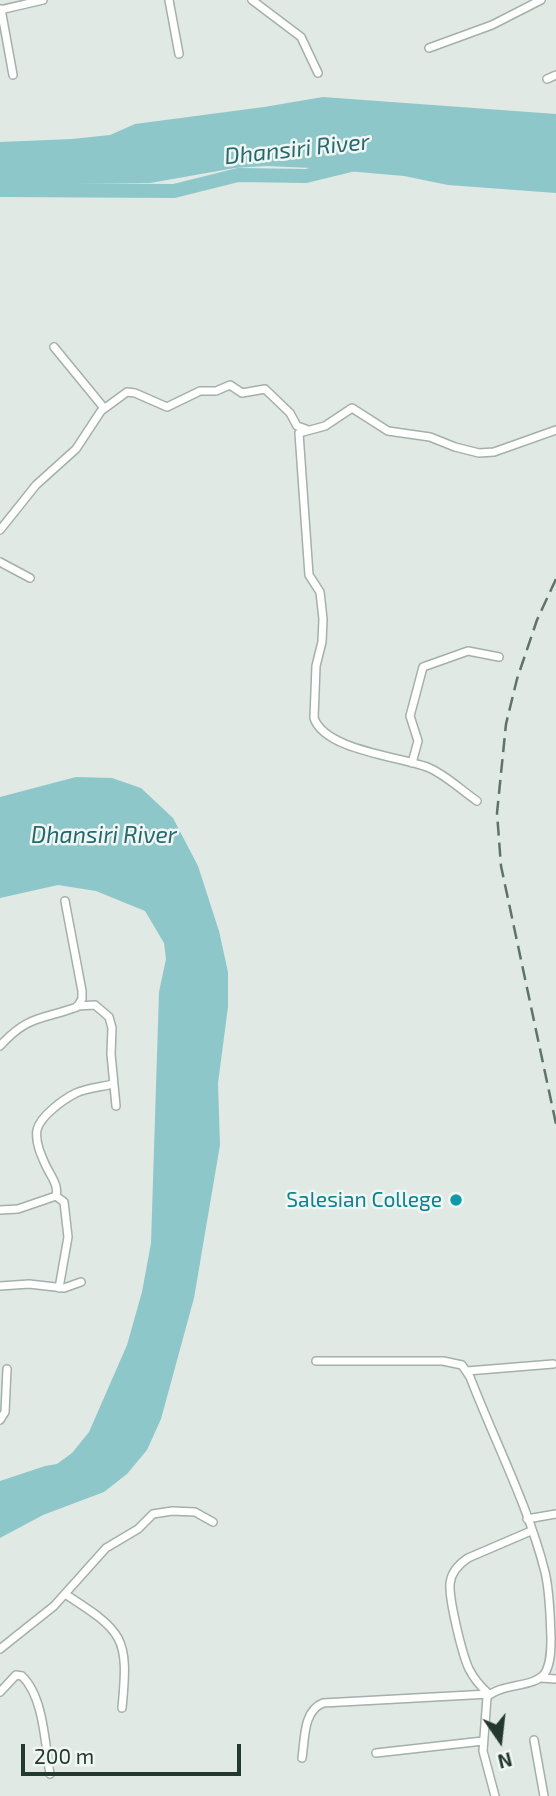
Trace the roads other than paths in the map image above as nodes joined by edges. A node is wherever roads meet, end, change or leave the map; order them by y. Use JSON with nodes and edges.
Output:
{"nodes":[{"id":1,"x":43,"y":0,"type":"edge"},
{"id":2,"x":169,"y":0,"type":"edge"},
{"id":3,"x":252,"y":0,"type":"edge"},
{"id":4,"x":541,"y":0,"type":"edge"},
{"id":5,"x":0,"y":9,"type":"edge"},
{"id":6,"x":429,"y":48,"type":"dead end"},
{"id":7,"x":179,"y":54,"type":"dead end"},
{"id":8,"x":318,"y":73,"type":"dead end"},
{"id":9,"x":13,"y":75,"type":"dead end"},
{"id":10,"x":556,"y":75,"type":"edge"},
{"id":11,"x":547,"y":79,"type":"dead end"},
{"id":12,"x":54,"y":347,"type":"dead end"},
{"id":13,"x":104,"y":408,"type":"junction"},
{"id":14,"x":310,"y":430,"type":"junction"},
{"id":15,"x":556,"y":430,"type":"edge"},
{"id":16,"x":0,"y":530,"type":"edge"},
{"id":17,"x":0,"y":562,"type":"edge"},
{"id":18,"x":30,"y":578,"type":"dead end"},
{"id":19,"x":499,"y":657,"type":"dead end"},
{"id":20,"x":412,"y":763,"type":"junction"},
{"id":21,"x":477,"y":801,"type":"dead end"},
{"id":22,"x":65,"y":901,"type":"dead end"},
{"id":23,"x":77,"y":1007,"type":"junction"},
{"id":24,"x":0,"y":1046,"type":"edge"},
{"id":25,"x":113,"y":1084,"type":"junction"},
{"id":26,"x":116,"y":1106,"type":"dead end"},
{"id":27,"x":56,"y":1196,"type":"junction"},
{"id":28,"x":0,"y":1210,"type":"edge"},
{"id":29,"x":81,"y":1282,"type":"dead end"},
{"id":30,"x":0,"y":1286,"type":"edge"},
{"id":31,"x":59,"y":1288,"type":"junction"},
{"id":32,"x":316,"y":1361,"type":"dead end"},
{"id":33,"x":552,"y":1364,"type":"dead end"},
{"id":34,"x":7,"y":1369,"type":"dead end"},
{"id":35,"x":467,"y":1371,"type":"junction"},
{"id":36,"x":0,"y":1420,"type":"edge"},
{"id":37,"x":556,"y":1514,"type":"edge"},
{"id":38,"x":527,"y":1519,"type":"junction"},
{"id":39,"x":213,"y":1522,"type":"dead end"},
{"id":40,"x":531,"y":1531,"type":"junction"},
{"id":41,"x":65,"y":1594,"type":"junction"},
{"id":42,"x":0,"y":1650,"type":"edge"},
{"id":43,"x":540,"y":1678,"type":"junction"},
{"id":44,"x":556,"y":1679,"type":"edge"},
{"id":45,"x":0,"y":1692,"type":"edge"},
{"id":46,"x":489,"y":1694,"type":"junction"},
{"id":47,"x":122,"y":1707,"type":"dead end"},
{"id":48,"x":534,"y":1740,"type":"dead end"},
{"id":49,"x":483,"y":1741,"type":"junction"},
{"id":50,"x":376,"y":1753,"type":"dead end"},
{"id":51,"x":302,"y":1758,"type":"dead end"},
{"id":52,"x":50,"y":1774,"type":"dead end"},
{"id":53,"x":495,"y":1796,"type":"edge"},
{"id":54,"x":544,"y":1796,"type":"edge"}],
"edges":[{"from":1,"to":5,"type":"street"},
{"from":2,"to":7,"type":"street"},
{"from":3,"to":8,"type":"street"},
{"from":4,"to":6,"type":"street"},
{"from":5,"to":9,"type":"street"},
{"from":10,"to":11,"type":"street"},
{"from":12,"to":13,"type":"street"},
{"from":13,"to":14,"type":"street"},
{"from":13,"to":16,"type":"street"},
{"from":14,"to":15,"type":"street"},
{"from":14,"to":20,"type":"street"},
{"from":17,"to":18,"type":"street"},
{"from":19,"to":20,"type":"street"},
{"from":20,"to":21,"type":"street"},
{"from":22,"to":23,"type":"street"},
{"from":23,"to":24,"type":"street"},
{"from":23,"to":25,"type":"street"},
{"from":25,"to":26,"type":"street"},
{"from":25,"to":27,"type":"street"},
{"from":27,"to":28,"type":"street"},
{"from":27,"to":31,"type":"street"},
{"from":29,"to":31,"type":"street"},
{"from":30,"to":31,"type":"street"},
{"from":32,"to":35,"type":"street"},
{"from":33,"to":35,"type":"street"},
{"from":34,"to":36,"type":"street"},
{"from":35,"to":38,"type":"street"},
{"from":37,"to":38,"type":"street"},
{"from":38,"to":40,"type":"street"},
{"from":39,"to":41,"type":"street"},
{"from":40,"to":43,"type":"street"},
{"from":40,"to":46,"type":"street"},
{"from":41,"to":42,"type":"street"},
{"from":41,"to":47,"type":"street"},
{"from":43,"to":44,"type":"street"},
{"from":43,"to":46,"type":"street"},
{"from":45,"to":52,"type":"street"},
{"from":46,"to":49,"type":"street"},
{"from":46,"to":51,"type":"street"},
{"from":48,"to":54,"type":"street"},
{"from":49,"to":50,"type":"street"},
{"from":49,"to":53,"type":"street"}]}
